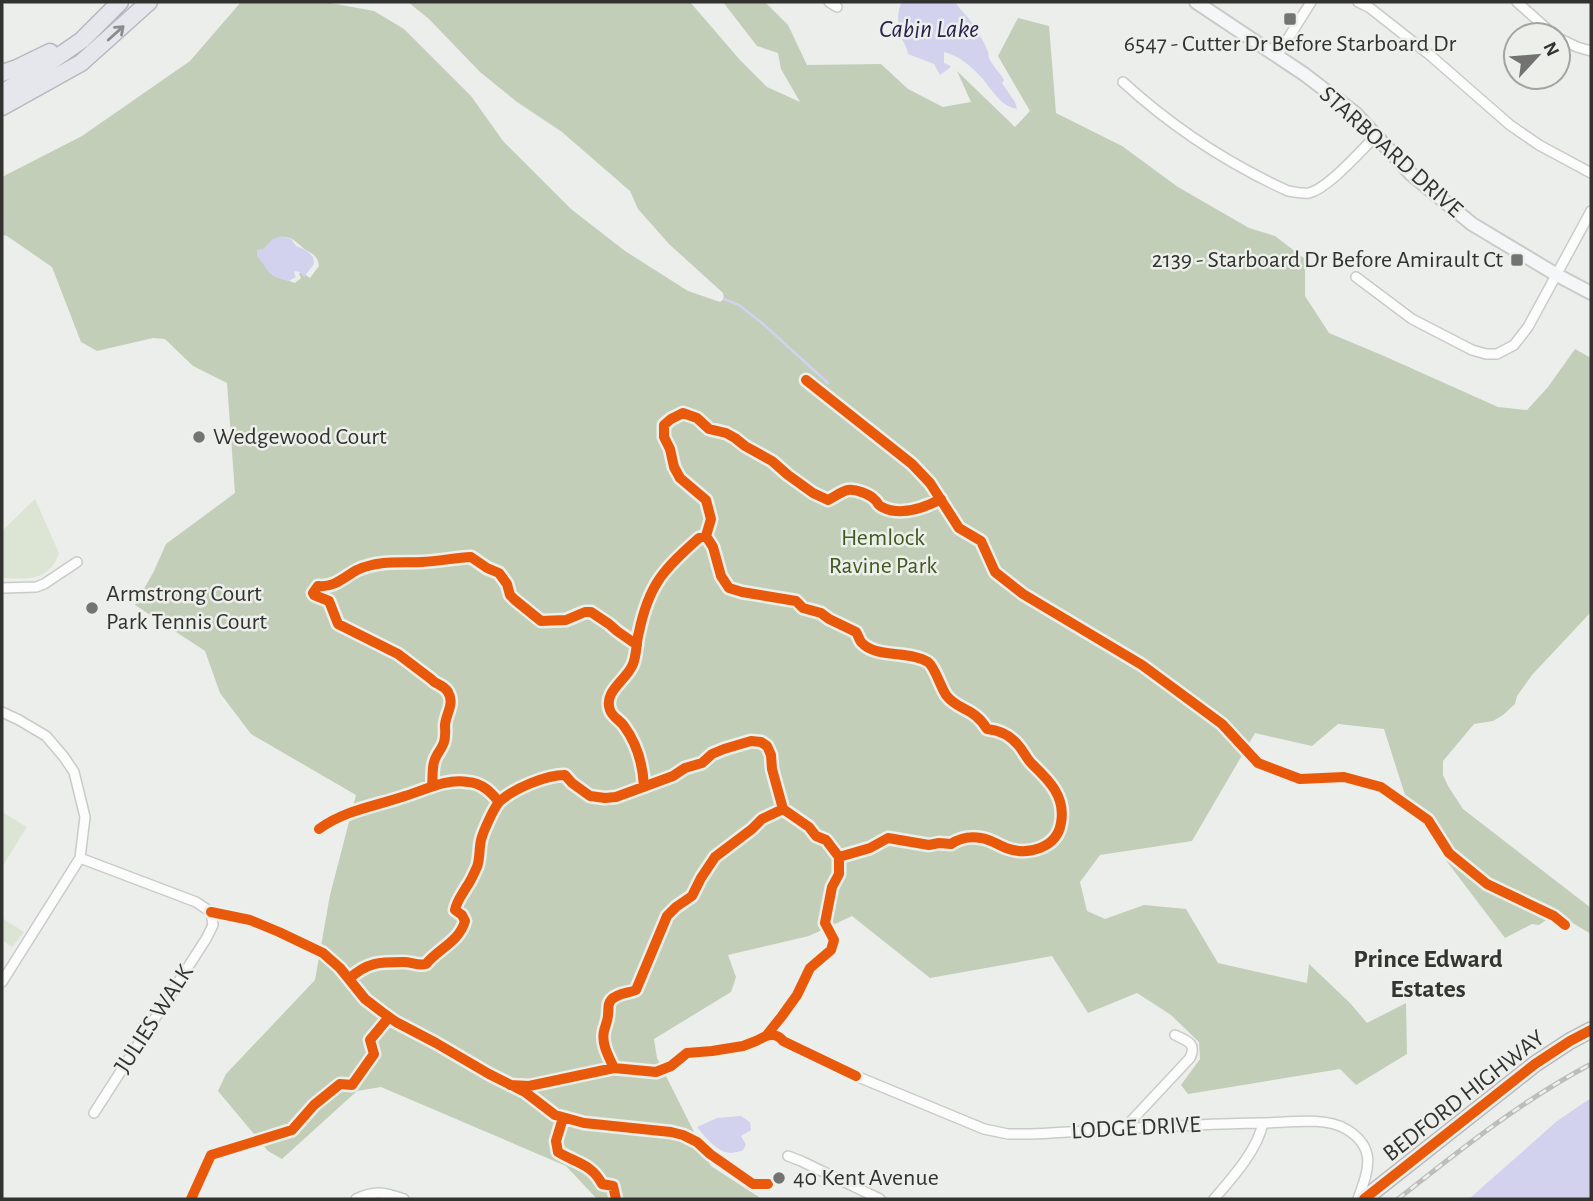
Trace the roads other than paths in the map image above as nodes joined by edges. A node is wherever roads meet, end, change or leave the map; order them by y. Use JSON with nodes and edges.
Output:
{"nodes":[{"id":1,"x":120,"y":2,"type":"edge"},
{"id":2,"x":149,"y":2,"type":"edge"},
{"id":3,"x":1196,"y":2,"type":"edge"},
{"id":4,"x":1311,"y":2,"type":"edge"},
{"id":5,"x":1358,"y":2,"type":"edge"},
{"id":6,"x":1517,"y":2,"type":"edge"},
{"id":7,"x":104,"y":16,"type":"junction"},
{"id":8,"x":1539,"y":21,"type":"edge"},
{"id":9,"x":1572,"y":44,"type":"edge"},
{"id":10,"x":1591,"y":51,"type":"edge"},
{"id":11,"x":1277,"y":56,"type":"junction"},
{"id":12,"x":81,"y":63,"type":"junction"},
{"id":13,"x":2,"y":73,"type":"edge"},
{"id":14,"x":1123,"y":82,"type":"dead end"},
{"id":15,"x":2,"y":93,"type":"edge"},
{"id":16,"x":2,"y":107,"type":"edge"},
{"id":17,"x":2,"y":118,"type":"edge"},
{"id":18,"x":1376,"y":136,"type":"junction"},
{"id":19,"x":1591,"y":173,"type":"edge"},
{"id":20,"x":1591,"y":211,"type":"edge"},
{"id":21,"x":1557,"y":275,"type":"junction"},
{"id":22,"x":1356,"y":277,"type":"dead end"},
{"id":23,"x":1591,"y":293,"type":"edge"},
{"id":24,"x":77,"y":562,"type":"dead end"},
{"id":25,"x":2,"y":588,"type":"edge"},
{"id":26,"x":2,"y":712,"type":"edge"},
{"id":27,"x":80,"y":858,"type":"junction"},
{"id":28,"x":2,"y":982,"type":"edge"},
{"id":29,"x":1591,"y":1030,"type":"edge"},
{"id":30,"x":1175,"y":1035,"type":"dead end"},
{"id":31,"x":856,"y":1076,"type":"dead end"},
{"id":32,"x":94,"y":1113,"type":"dead end"},
{"id":33,"x":1263,"y":1124,"type":"junction"},
{"id":34,"x":1126,"y":1129,"type":"junction"},
{"id":35,"x":788,"y":1156,"type":"dead end"},
{"id":36,"x":356,"y":1199,"type":"edge"},
{"id":37,"x":404,"y":1199,"type":"edge"},
{"id":38,"x":880,"y":1199,"type":"edge"},
{"id":39,"x":1214,"y":1199,"type":"edge"},
{"id":40,"x":1358,"y":1199,"type":"edge"},
{"id":41,"x":1364,"y":1199,"type":"edge"}],
"edges":[{"from":1,"to":7,"type":"highway"},
{"from":12,"to":2,"type":"highway","one_way":true},
{"from":3,"to":11,"type":"street","name":"STARBOARD DRIVE"},
{"from":4,"to":11,"type":"street"},
{"from":5,"to":19,"type":"street"},
{"from":6,"to":8,"type":"street"},
{"from":7,"to":13,"type":"highway"},
{"from":7,"to":15,"type":"highway"},
{"from":9,"to":10,"type":"street"},
{"from":11,"to":18,"type":"street","name":"STARBOARD DRIVE"},
{"from":12,"to":16,"type":"highway"},
{"from":12,"to":17,"type":"highway"},
{"from":14,"to":18,"type":"street"},
{"from":18,"to":21,"type":"street","name":"STARBOARD DRIVE"},
{"from":20,"to":21,"type":"street"},
{"from":21,"to":22,"type":"street"},
{"from":21,"to":23,"type":"street","name":"STARBOARD DRIVE"},
{"from":24,"to":25,"type":"street"},
{"from":26,"to":27,"type":"street"},
{"from":27,"to":28,"type":"street"},
{"from":27,"to":32,"type":"street","name":"JULIES WALK"},
{"from":29,"to":41,"type":"main road","name":"BEDFORD HIGHWAY"},
{"from":30,"to":34,"type":"street"},
{"from":31,"to":34,"type":"street","name":"LODGE DRIVE"},
{"from":33,"to":34,"type":"street","name":"LODGE DRIVE"},
{"from":33,"to":39,"type":"street"},
{"from":33,"to":40,"type":"street","name":"LODGE DRIVE"},
{"from":35,"to":38,"type":"street"},
{"from":36,"to":37,"type":"street"}]}
